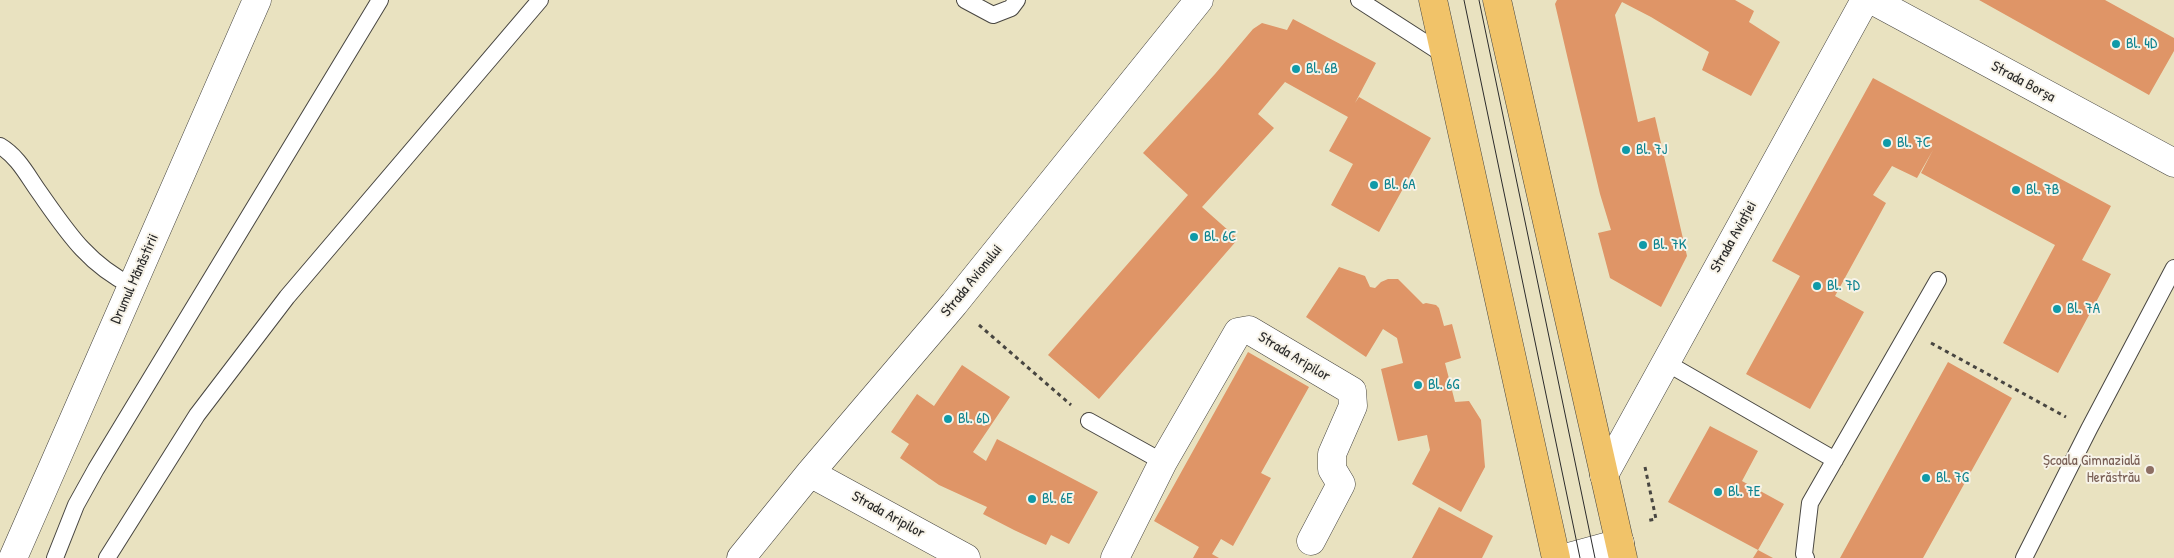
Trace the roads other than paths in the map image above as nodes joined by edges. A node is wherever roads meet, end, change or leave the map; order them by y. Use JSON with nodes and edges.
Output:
{"nodes":[{"id":1,"x":257,"y":0,"type":"edge"},
{"id":2,"x":380,"y":0,"type":"edge"},
{"id":3,"x":540,"y":0,"type":"edge"},
{"id":4,"x":965,"y":0,"type":"edge"},
{"id":5,"x":1017,"y":0,"type":"edge"},
{"id":6,"x":1199,"y":0,"type":"edge"},
{"id":7,"x":1359,"y":0,"type":"edge"},
{"id":8,"x":1433,"y":0,"type":"edge"},
{"id":9,"x":1497,"y":0,"type":"edge"},
{"id":10,"x":1864,"y":0,"type":"edge"},
{"id":11,"x":1872,"y":0,"type":"edge"},
{"id":12,"x":1446,"y":56,"type":"junction"},
{"id":13,"x":0,"y":146,"type":"edge"},
{"id":14,"x":2174,"y":163,"type":"edge"},
{"id":15,"x":2174,"y":268,"type":"edge"},
{"id":16,"x":1938,"y":280,"type":"dead end"},
{"id":17,"x":132,"y":286,"type":"junction"},
{"id":18,"x":1665,"y":362,"type":"junction"},
{"id":19,"x":1089,"y":421,"type":"road end"},
{"id":20,"x":1834,"y":460,"type":"junction"},
{"id":21,"x":1163,"y":462,"type":"junction"},
{"id":22,"x":810,"y":473,"type":"junction"},
{"id":23,"x":1604,"y":475,"type":"junction"},
{"id":24,"x":1311,"y":541,"type":"dead end"},
{"id":25,"x":1622,"y":551,"type":"edge"},
{"id":26,"x":13,"y":558,"type":"edge"},
{"id":27,"x":55,"y":558,"type":"edge"},
{"id":28,"x":107,"y":558,"type":"edge"},
{"id":29,"x":741,"y":558,"type":"edge"},
{"id":30,"x":966,"y":558,"type":"edge"},
{"id":31,"x":1115,"y":558,"type":"edge"},
{"id":32,"x":1556,"y":558,"type":"edge"},
{"id":33,"x":1565,"y":558,"type":"edge"},
{"id":34,"x":1806,"y":558,"type":"edge"},
{"id":35,"x":2024,"y":558,"type":"edge"}],
"edges":[{"from":1,"to":17,"type":"street","name":"Drumul Mănăstirii"},
{"from":2,"to":27,"type":"lane"},
{"from":3,"to":28,"type":"lane"},
{"from":4,"to":5,"type":"lane"},
{"from":6,"to":22,"type":"street","name":"Strada Avionului"},
{"from":7,"to":12,"type":"lane"},
{"from":8,"to":12,"type":"main road"},
{"from":9,"to":23,"type":"main road"},
{"from":10,"to":18,"type":"street","name":"Strada Aviației"},
{"from":11,"to":14,"type":"street","name":"Strada Borșa"},
{"from":12,"to":32,"type":"main road"},
{"from":13,"to":17,"type":"lane"},
{"from":15,"to":35,"type":"lane"},
{"from":16,"to":20,"type":"lane"},
{"from":17,"to":26,"type":"street","name":"Drumul Mănăstirii"},
{"from":18,"to":20,"type":"lane"},
{"from":18,"to":23,"type":"street","name":"Strada Aviației"},
{"from":19,"to":21,"type":"lane"},
{"from":20,"to":34,"type":"lane"},
{"from":21,"to":24,"type":"street","name":"Strada Aripilor"},
{"from":21,"to":31,"type":"street","name":"Strada Aripilor"},
{"from":22,"to":29,"type":"street","name":"Strada Avionului"},
{"from":22,"to":30,"type":"street","name":"Strada Aripilor"},
{"from":23,"to":25,"type":"main road"},
{"from":25,"to":33,"type":"street"}]}
